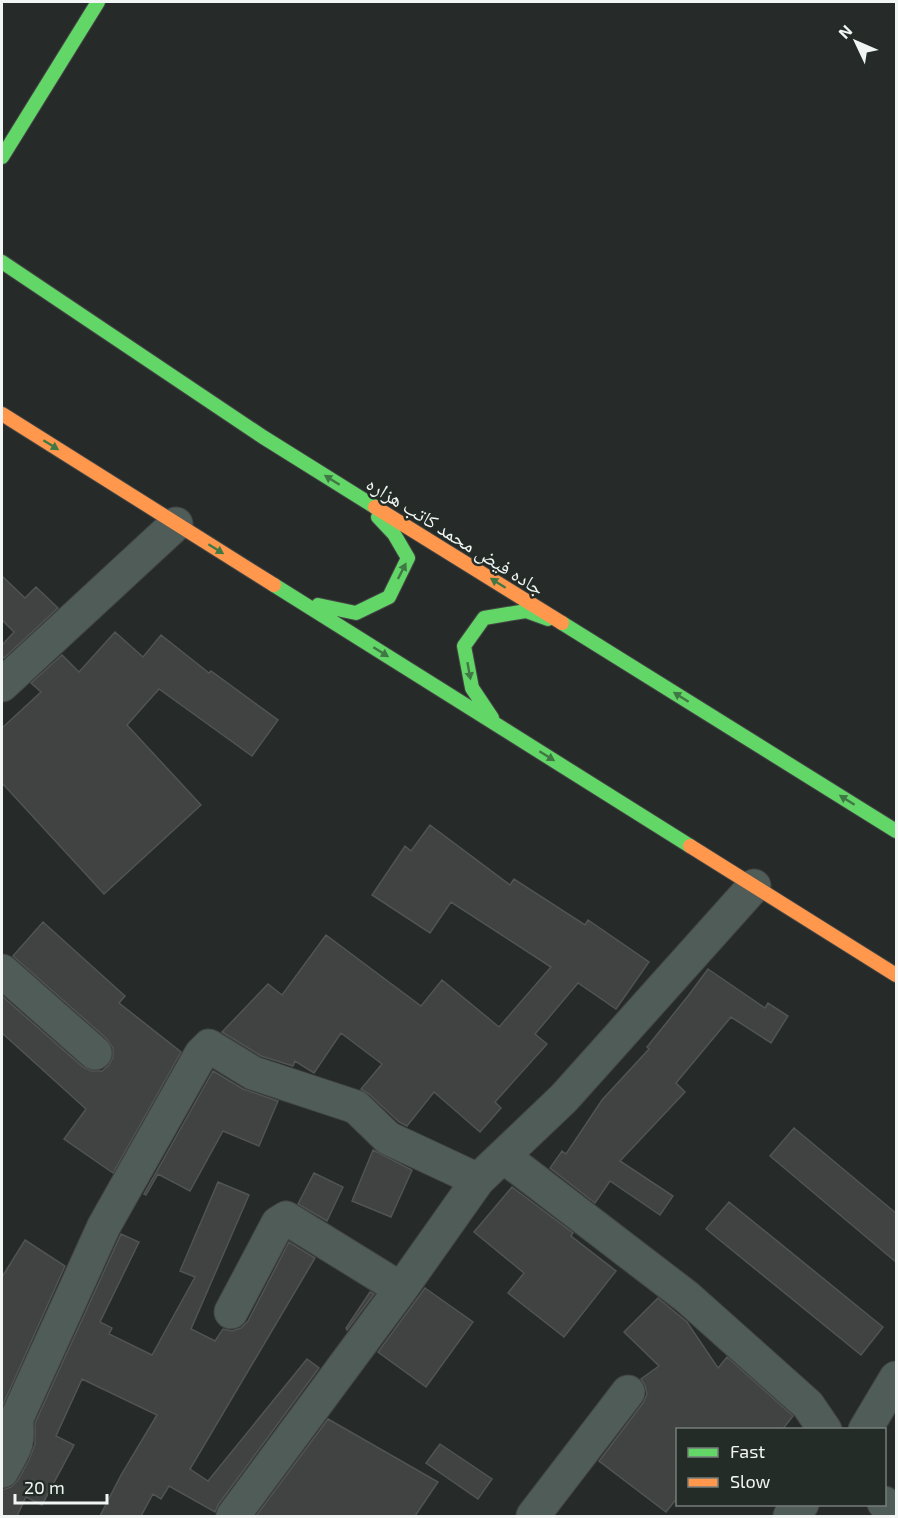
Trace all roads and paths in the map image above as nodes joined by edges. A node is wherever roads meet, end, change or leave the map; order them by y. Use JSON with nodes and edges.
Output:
{"nodes":[{"id":1,"x":98,"y":2,"type":"edge"},
{"id":2,"x":2,"y":157,"type":"edge"},
{"id":3,"x":2,"y":262,"type":"edge"},
{"id":4,"x":2,"y":414,"type":"edge"},
{"id":5,"x":359,"y":497,"type":"junction"},
{"id":6,"x":176,"y":524,"type":"junction"},
{"id":7,"x":301,"y":602,"type":"junction"},
{"id":8,"x":564,"y":624,"type":"junction"},
{"id":9,"x":2,"y":685,"type":"edge"},
{"id":10,"x":497,"y":725,"type":"junction"},
{"id":11,"x":897,"y":831,"type":"edge"},
{"id":12,"x":754,"y":886,"type":"junction"},
{"id":13,"x":2,"y":970,"type":"edge"},
{"id":14,"x":897,"y":975,"type":"edge"},
{"id":15,"x":95,"y":1053,"type":"dead end"},
{"id":16,"x":503,"y":1156,"type":"junction"},
{"id":17,"x":478,"y":1180,"type":"junction"},
{"id":18,"x":402,"y":1289,"type":"junction"},
{"id":19,"x":231,"y":1312,"type":"dead end"},
{"id":20,"x":897,"y":1378,"type":"edge"},
{"id":21,"x":628,"y":1392,"type":"dead end"},
{"id":22,"x":824,"y":1428,"type":"edge"},
{"id":23,"x":866,"y":1428,"type":"edge"},
{"id":24,"x":2,"y":1471,"type":"edge"},
{"id":25,"x":886,"y":1504,"type":"edge"},
{"id":26,"x":233,"y":1516,"type":"edge"},
{"id":27,"x":532,"y":1516,"type":"edge"},
{"id":28,"x":897,"y":1516,"type":"edge"}],
"edges":[{"from":1,"to":2,"type":"main road"},
{"from":5,"to":3,"type":"main road","name":"جاده فیض محمد کاتب هزاره","one_way":true},
{"from":4,"to":6,"type":"main road","one_way":true},
{"from":7,"to":5,"type":"main road","one_way":true},
{"from":8,"to":5,"type":"main road","name":"جاده فیض محمد کاتب هزاره","one_way":true},
{"from":6,"to":7,"type":"main road","one_way":true},
{"from":6,"to":9,"type":"street"},
{"from":7,"to":10,"type":"main road","one_way":true},
{"from":8,"to":10,"type":"main road","one_way":true},
{"from":11,"to":8,"type":"main road","name":"جاده فیض محمد کاتب هزاره","one_way":true},
{"from":10,"to":12,"type":"main road","one_way":true},
{"from":12,"to":14,"type":"main road"},
{"from":12,"to":16,"type":"street"},
{"from":13,"to":15,"type":"street"},
{"from":16,"to":17,"type":"street"},
{"from":16,"to":22,"type":"street"},
{"from":17,"to":18,"type":"street"},
{"from":17,"to":24,"type":"street"},
{"from":18,"to":19,"type":"street"},
{"from":18,"to":26,"type":"street"},
{"from":20,"to":23,"type":"street"},
{"from":21,"to":27,"type":"street"},
{"from":25,"to":28,"type":"street"}]}
